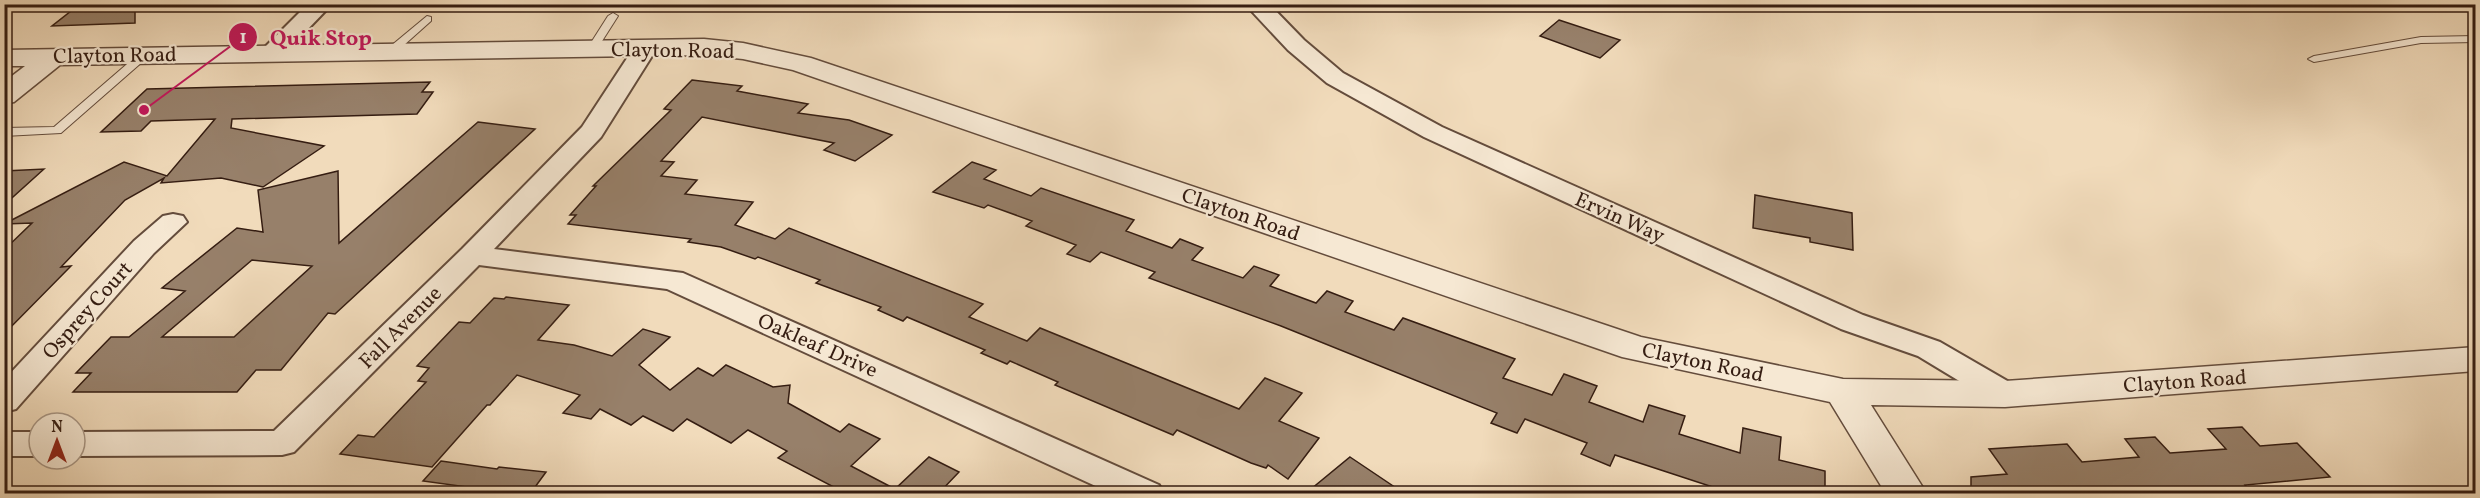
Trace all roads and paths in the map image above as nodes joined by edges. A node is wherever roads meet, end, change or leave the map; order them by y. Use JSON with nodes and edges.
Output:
{"nodes":[{"id":1,"x":321,"y":4,"type":"edge"},
{"id":2,"x":1256,"y":4,"type":"edge"},
{"id":3,"x":613,"y":16,"type":"dead end"},
{"id":4,"x":427,"y":19,"type":"dead end"},
{"id":5,"x":2475,"y":39,"type":"edge"},
{"id":6,"x":645,"y":48,"type":"junction"},
{"id":7,"x":591,"y":49,"type":"junction"},
{"id":8,"x":390,"y":52,"type":"junction"},
{"id":9,"x":145,"y":54,"type":"junction"},
{"id":10,"x":271,"y":54,"type":"junction"},
{"id":11,"x":54,"y":56,"type":"junction"},
{"id":12,"x":4,"y":58,"type":"edge"},
{"id":13,"x":2314,"y":59,"type":"dead end"},
{"id":14,"x":4,"y":96,"type":"edge"},
{"id":15,"x":4,"y":132,"type":"edge"},
{"id":16,"x":173,"y":222,"type":"dead end"},
{"id":17,"x":472,"y":255,"type":"junction"},
{"id":18,"x":2475,"y":359,"type":"edge"},
{"id":19,"x":1844,"y":392,"type":"junction"},
{"id":20,"x":2005,"y":394,"type":"junction"},
{"id":21,"x":4,"y":400,"type":"edge"},
{"id":22,"x":4,"y":444,"type":"edge"},
{"id":23,"x":27,"y":444,"type":"edge"},
{"id":24,"x":87,"y":444,"type":"edge"},
{"id":25,"x":1148,"y":494,"type":"edge"},
{"id":26,"x":1907,"y":494,"type":"edge"}],
"edges":[{"from":1,"to":10,"type":"street"},
{"from":2,"to":20,"type":"street","name":"Ervin Way"},
{"from":3,"to":7,"type":"lane"},
{"from":4,"to":8,"type":"lane"},
{"from":5,"to":13,"type":"lane"},
{"from":6,"to":7,"type":"street","name":"Clayton Road"},
{"from":6,"to":17,"type":"street","name":"Fall Avenue"},
{"from":6,"to":19,"type":"street","name":"Clayton Road"},
{"from":7,"to":8,"type":"street","name":"Clayton Road"},
{"from":8,"to":10,"type":"street","name":"Clayton Road"},
{"from":9,"to":10,"type":"street","name":"Clayton Road"},
{"from":9,"to":11,"type":"street","name":"Clayton Road"},
{"from":9,"to":15,"type":"lane"},
{"from":11,"to":12,"type":"street","name":"Clayton Road"},
{"from":11,"to":14,"type":"street"},
{"from":16,"to":21,"type":"street","name":"Osprey Court"},
{"from":17,"to":24,"type":"street","name":"Fall Avenue"},
{"from":17,"to":25,"type":"street","name":"Oakleaf Drive"},
{"from":18,"to":20,"type":"street","name":"Clayton Road"},
{"from":19,"to":20,"type":"street","name":"Clayton Road"},
{"from":19,"to":26,"type":"street"},
{"from":22,"to":23,"type":"street"}]}
